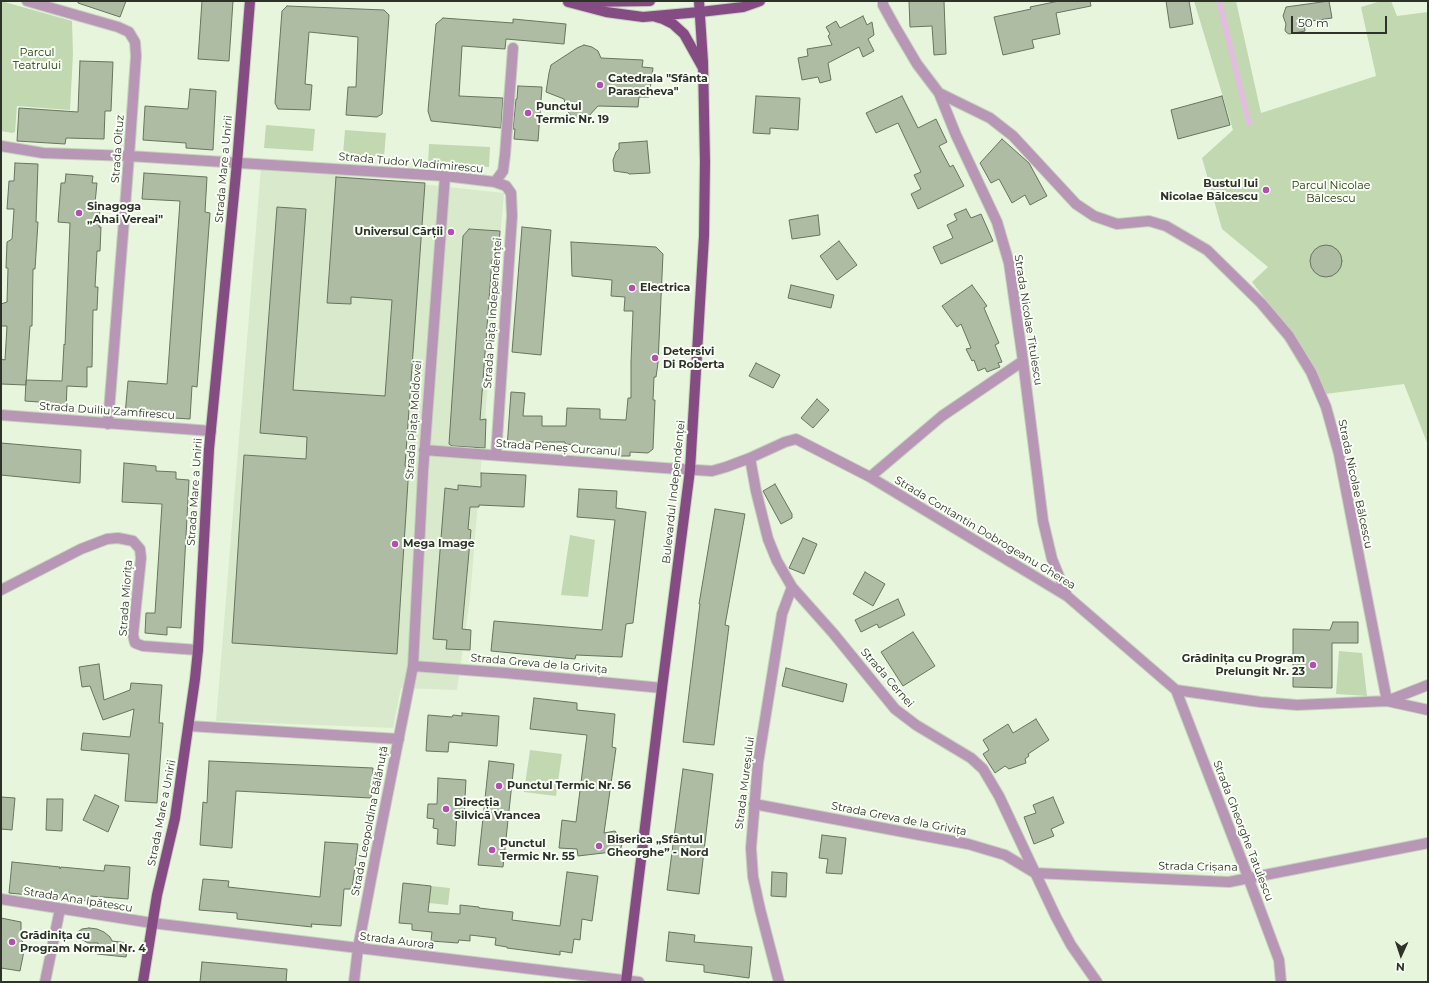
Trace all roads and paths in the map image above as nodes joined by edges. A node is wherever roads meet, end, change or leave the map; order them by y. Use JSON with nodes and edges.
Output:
{"nodes":[{"id":1,"x":27,"y":1,"type":"edge"},
{"id":2,"x":250,"y":1,"type":"edge"},
{"id":3,"x":565,"y":1,"type":"edge"},
{"id":4,"x":648,"y":1,"type":"edge"},
{"id":5,"x":699,"y":1,"type":"edge"},
{"id":6,"x":760,"y":1,"type":"edge"},
{"id":7,"x":883,"y":1,"type":"edge"},
{"id":8,"x":700,"y":12,"type":"junction"},
{"id":9,"x":652,"y":16,"type":"junction"},
{"id":10,"x":513,"y":48,"type":"dead end"},
{"id":11,"x":704,"y":70,"type":"junction"},
{"id":12,"x":938,"y":93,"type":"junction"},
{"id":13,"x":1,"y":146,"type":"edge"},
{"id":14,"x":129,"y":156,"type":"junction"},
{"id":15,"x":237,"y":163,"type":"junction"},
{"id":16,"x":445,"y":176,"type":"junction"},
{"id":17,"x":495,"y":182,"type":"junction"},
{"id":18,"x":1023,"y":361,"type":"junction"},
{"id":19,"x":1,"y":415,"type":"edge"},
{"id":20,"x":108,"y":424,"type":"junction"},
{"id":21,"x":211,"y":431,"type":"junction"},
{"id":22,"x":424,"y":450,"type":"junction"},
{"id":23,"x":496,"y":455,"type":"junction"},
{"id":24,"x":750,"y":458,"type":"junction"},
{"id":25,"x":690,"y":470,"type":"junction"},
{"id":26,"x":870,"y":477,"type":"junction"},
{"id":27,"x":792,"y":588,"type":"junction"},
{"id":28,"x":1,"y":590,"type":"edge"},
{"id":29,"x":1067,"y":596,"type":"junction"},
{"id":30,"x":198,"y":650,"type":"junction"},
{"id":31,"x":413,"y":666,"type":"junction"},
{"id":32,"x":1428,"y":685,"type":"edge"},
{"id":33,"x":662,"y":688,"type":"junction"},
{"id":34,"x":1176,"y":690,"type":"junction"},
{"id":35,"x":1387,"y":700,"type":"junction"},
{"id":36,"x":1428,"y":710,"type":"edge"},
{"id":37,"x":189,"y":726,"type":"junction"},
{"id":38,"x":399,"y":739,"type":"junction"},
{"id":39,"x":754,"y":804,"type":"junction"},
{"id":40,"x":1428,"y":843,"type":"edge"},
{"id":41,"x":1035,"y":873,"type":"junction"},
{"id":42,"x":1249,"y":879,"type":"junction"},
{"id":43,"x":1,"y":899,"type":"edge"},
{"id":44,"x":60,"y":909,"type":"junction"},
{"id":45,"x":152,"y":923,"type":"junction"},
{"id":46,"x":358,"y":948,"type":"junction"},
{"id":47,"x":626,"y":981,"type":"edge"},
{"id":48,"x":45,"y":982,"type":"edge"},
{"id":49,"x":143,"y":982,"type":"edge"},
{"id":50,"x":354,"y":982,"type":"edge"},
{"id":51,"x":638,"y":982,"type":"edge"},
{"id":52,"x":779,"y":982,"type":"edge"},
{"id":53,"x":1097,"y":982,"type":"edge"},
{"id":54,"x":1281,"y":982,"type":"edge"}],
"edges":[{"from":1,"to":14,"type":"street","name":"Strada Oituz"},
{"from":2,"to":15,"type":"main road","name":"Strada Mare a Unirii"},
{"from":3,"to":4,"type":"main road"},
{"from":3,"to":9,"type":"main road"},
{"from":5,"to":8,"type":"main road","name":"Bulevardul Independenței"},
{"from":6,"to":8,"type":"main road"},
{"from":7,"to":12,"type":"street","name":"Strada Nicolae Titulescu"},
{"from":8,"to":9,"type":"main road"},
{"from":8,"to":11,"type":"main road","name":"Bulevardul Independenței"},
{"from":9,"to":11,"type":"main road"},
{"from":10,"to":17,"type":"street","name":"Strada Tudor Vladimirescu"},
{"from":11,"to":25,"type":"main road","name":"Bulevardul Independenței"},
{"from":12,"to":18,"type":"street","name":"Strada Nicolae Titulescu"},
{"from":12,"to":35,"type":"street","name":"Strada Nicolae Bălcescu"},
{"from":13,"to":14,"type":"street","name":"Strada Tudor Vladimirescu"},
{"from":14,"to":15,"type":"street","name":"Strada Tudor Vladimirescu"},
{"from":14,"to":20,"type":"street","name":"Strada Oituz"},
{"from":15,"to":16,"type":"street","name":"Strada Tudor Vladimirescu"},
{"from":15,"to":21,"type":"main road","name":"Strada Mare a Unirii"},
{"from":16,"to":17,"type":"street","name":"Strada Tudor Vladimirescu"},
{"from":16,"to":22,"type":"street","name":"Strada Piața Moldovei"},
{"from":17,"to":23,"type":"street","name":"Strada Piața Independenței"},
{"from":18,"to":26,"type":"street"},
{"from":18,"to":29,"type":"street","name":"Strada Nicolae Titulescu"},
{"from":19,"to":20,"type":"street","name":"Strada Duiliu Zamfirescu"},
{"from":20,"to":21,"type":"street","name":"Strada Duiliu Zamfirescu"},
{"from":21,"to":30,"type":"main road","name":"Strada Mare a Unirii"},
{"from":22,"to":23,"type":"street","name":"Strada Peneș Curcanul"},
{"from":22,"to":31,"type":"street","name":"Strada Piața Moldovei"},
{"from":23,"to":25,"type":"street","name":"Strada Peneș Curcanul"},
{"from":24,"to":25,"type":"street"},
{"from":24,"to":26,"type":"street","name":"Strada Contantin Dobrogeanu Gherea"},
{"from":24,"to":27,"type":"street","name":"Strada Cernei"},
{"from":25,"to":33,"type":"main road","name":"Bulevardul Independenței"},
{"from":26,"to":29,"type":"street","name":"Strada Contantin Dobrogeanu Gherea"},
{"from":27,"to":39,"type":"street","name":"Strada Mureșului"},
{"from":27,"to":41,"type":"street","name":"Strada Cernei"},
{"from":28,"to":30,"type":"street","name":"Strada Miorița"},
{"from":29,"to":34,"type":"street","name":"Strada Contantin Dobrogeanu Gherea"},
{"from":30,"to":37,"type":"main road","name":"Strada Mare a Unirii"},
{"from":31,"to":33,"type":"street","name":"Strada Greva de la Grivița"},
{"from":31,"to":38,"type":"street","name":"Strada Leopoldina Bălănuță"},
{"from":32,"to":35,"type":"street"},
{"from":33,"to":47,"type":"main road","name":"Bulevardul Independenței"},
{"from":34,"to":35,"type":"street"},
{"from":34,"to":42,"type":"street","name":"Strada Gheorghe Tatulescu"},
{"from":35,"to":36,"type":"street"},
{"from":37,"to":38,"type":"street"},
{"from":37,"to":45,"type":"main road","name":"Strada Mare a Unirii"},
{"from":38,"to":46,"type":"street","name":"Strada Leopoldina Bălănuță"},
{"from":39,"to":41,"type":"street","name":"Strada Greva de la Grivița"},
{"from":39,"to":52,"type":"street","name":"Strada Mureșului"},
{"from":40,"to":42,"type":"street","name":"Strada Crișana"},
{"from":41,"to":42,"type":"street","name":"Strada Crișana"},
{"from":41,"to":53,"type":"street","name":"Strada Cernei"},
{"from":42,"to":54,"type":"street","name":"Strada Gheorghe Tatulescu"},
{"from":43,"to":44,"type":"street","name":"Strada Ana Ipătescu"},
{"from":44,"to":45,"type":"street","name":"Strada Ana Ipătescu"},
{"from":44,"to":48,"type":"street"},
{"from":45,"to":46,"type":"street","name":"Strada Aurora"},
{"from":45,"to":49,"type":"main road","name":"Strada Mare a Unirii"},
{"from":46,"to":47,"type":"street","name":"Strada Aurora"},
{"from":46,"to":50,"type":"street","name":"Strada Leopoldina Bălănuță"},
{"from":47,"to":51,"type":"street","name":"Strada Aurora"}]}
